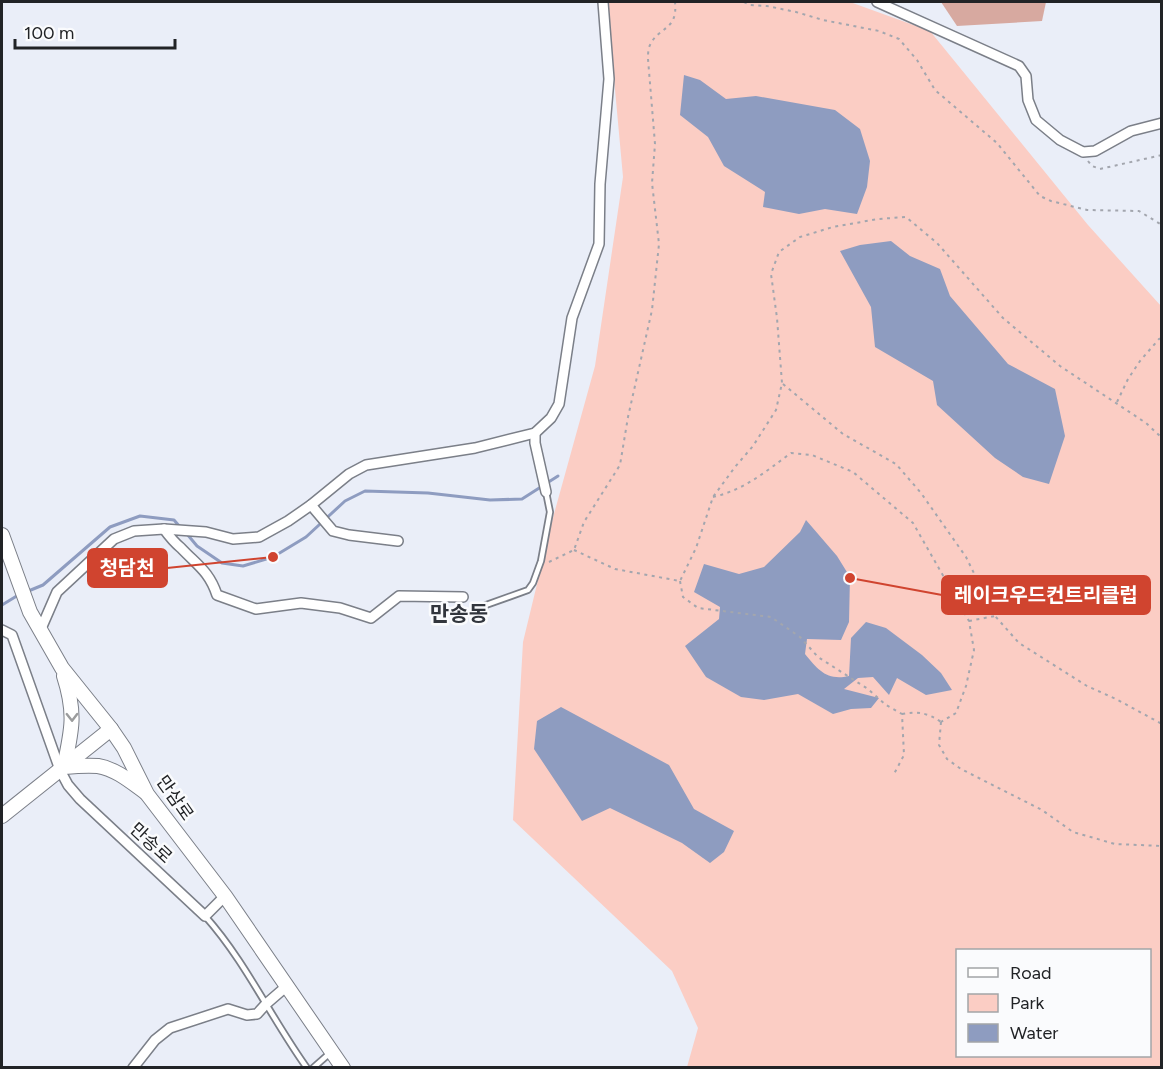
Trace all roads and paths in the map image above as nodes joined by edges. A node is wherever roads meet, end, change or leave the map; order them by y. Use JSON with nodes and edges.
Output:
{"nodes":[{"id":1,"x":603,"y":2,"type":"edge"},
{"id":2,"x":675,"y":2,"type":"edge"},
{"id":3,"x":744,"y":2,"type":"edge"},
{"id":4,"x":877,"y":2,"type":"edge"},
{"id":5,"x":1161,"y":123,"type":"edge"},
{"id":6,"x":1083,"y":152,"type":"junction"},
{"id":7,"x":1161,"y":155,"type":"edge"},
{"id":8,"x":1161,"y":225,"type":"edge"},
{"id":9,"x":1161,"y":338,"type":"edge"},
{"id":10,"x":782,"y":383,"type":"junction"},
{"id":11,"x":1117,"y":402,"type":"junction"},
{"id":12,"x":535,"y":433,"type":"junction"},
{"id":13,"x":1161,"y":438,"type":"edge"},
{"id":14,"x":546,"y":492,"type":"joint"},
{"id":15,"x":713,"y":497,"type":"junction"},
{"id":16,"x":310,"y":505,"type":"junction"},
{"id":17,"x":164,"y":530,"type":"junction"},
{"id":18,"x":2,"y":535,"type":"edge"},
{"id":19,"x":398,"y":541,"type":"dead end"},
{"id":20,"x":574,"y":550,"type":"junction"},
{"id":21,"x":541,"y":561,"type":"junction"},
{"id":22,"x":680,"y":581,"type":"junction"},
{"id":23,"x":463,"y":597,"type":"dead end"},
{"id":24,"x":486,"y":604,"type":"dead end"},
{"id":25,"x":995,"y":616,"type":"junction"},
{"id":26,"x":969,"y":621,"type":"junction"},
{"id":27,"x":2,"y":630,"type":"edge"},
{"id":28,"x":40,"y":631,"type":"junction"},
{"id":29,"x":62,"y":668,"type":"junction"},
{"id":30,"x":902,"y":714,"type":"junction"},
{"id":31,"x":941,"y":722,"type":"junction"},
{"id":32,"x":1161,"y":724,"type":"edge"},
{"id":33,"x":111,"y":729,"type":"junction"},
{"id":34,"x":62,"y":768,"type":"junction"},
{"id":35,"x":894,"y":774,"type":"dead end"},
{"id":36,"x":147,"y":794,"type":"junction"},
{"id":37,"x":2,"y":816,"type":"edge"},
{"id":38,"x":1161,"y":846,"type":"edge"},
{"id":39,"x":225,"y":896,"type":"junction"},
{"id":40,"x":205,"y":916,"type":"junction"},
{"id":41,"x":288,"y":985,"type":"junction"},
{"id":42,"x":266,"y":1004,"type":"junction"},
{"id":43,"x":332,"y":1051,"type":"junction"},
{"id":44,"x":133,"y":1068,"type":"edge"},
{"id":45,"x":307,"y":1068,"type":"edge"},
{"id":46,"x":314,"y":1068,"type":"edge"},
{"id":47,"x":343,"y":1068,"type":"edge"}],
"edges":[{"from":1,"to":12,"type":"street"},
{"from":2,"to":20,"type":"path"},
{"from":3,"to":8,"type":"path"},
{"from":4,"to":6,"type":"street"},
{"from":5,"to":6,"type":"street"},
{"from":6,"to":7,"type":"path"},
{"from":9,"to":11,"type":"path"},
{"from":10,"to":11,"type":"path"},
{"from":10,"to":15,"type":"path"},
{"from":10,"to":25,"type":"path"},
{"from":11,"to":13,"type":"path"},
{"from":12,"to":14,"type":"street"},
{"from":12,"to":16,"type":"street"},
{"from":14,"to":21,"type":"lane"},
{"from":15,"to":22,"type":"path"},
{"from":15,"to":26,"type":"path"},
{"from":16,"to":17,"type":"street"},
{"from":16,"to":19,"type":"street"},
{"from":17,"to":23,"type":"street"},
{"from":17,"to":28,"type":"street"},
{"from":18,"to":28,"type":"street","name":"만삼로"},
{"from":20,"to":21,"type":"path"},
{"from":20,"to":22,"type":"path"},
{"from":21,"to":24,"type":"lane"},
{"from":22,"to":30,"type":"path"},
{"from":25,"to":26,"type":"path"},
{"from":25,"to":32,"type":"path"},
{"from":26,"to":31,"type":"path"},
{"from":27,"to":34,"type":"street","name":"만송로"},
{"from":28,"to":29,"type":"street","name":"만삼로"},
{"from":29,"to":33,"type":"street","name":"만삼로"},
{"from":29,"to":34,"type":"street","one_way":true},
{"from":30,"to":31,"type":"path"},
{"from":30,"to":35,"type":"path"},
{"from":31,"to":38,"type":"path"},
{"from":33,"to":34,"type":"street"},
{"from":33,"to":36,"type":"street","name":"만삼로"},
{"from":34,"to":36,"type":"street"},
{"from":34,"to":37,"type":"street"},
{"from":34,"to":40,"type":"street","name":"만송로"},
{"from":36,"to":39,"type":"street","name":"만삼로"},
{"from":39,"to":40,"type":"street"},
{"from":39,"to":41,"type":"street","name":"만삼로"},
{"from":40,"to":42,"type":"lane","name":"만송로"},
{"from":41,"to":42,"type":"street"},
{"from":41,"to":43,"type":"street","name":"만삼로"},
{"from":42,"to":44,"type":"street"},
{"from":42,"to":45,"type":"lane","name":"만송로"},
{"from":43,"to":46,"type":"lane"},
{"from":43,"to":47,"type":"street","name":"만삼로"}]}
